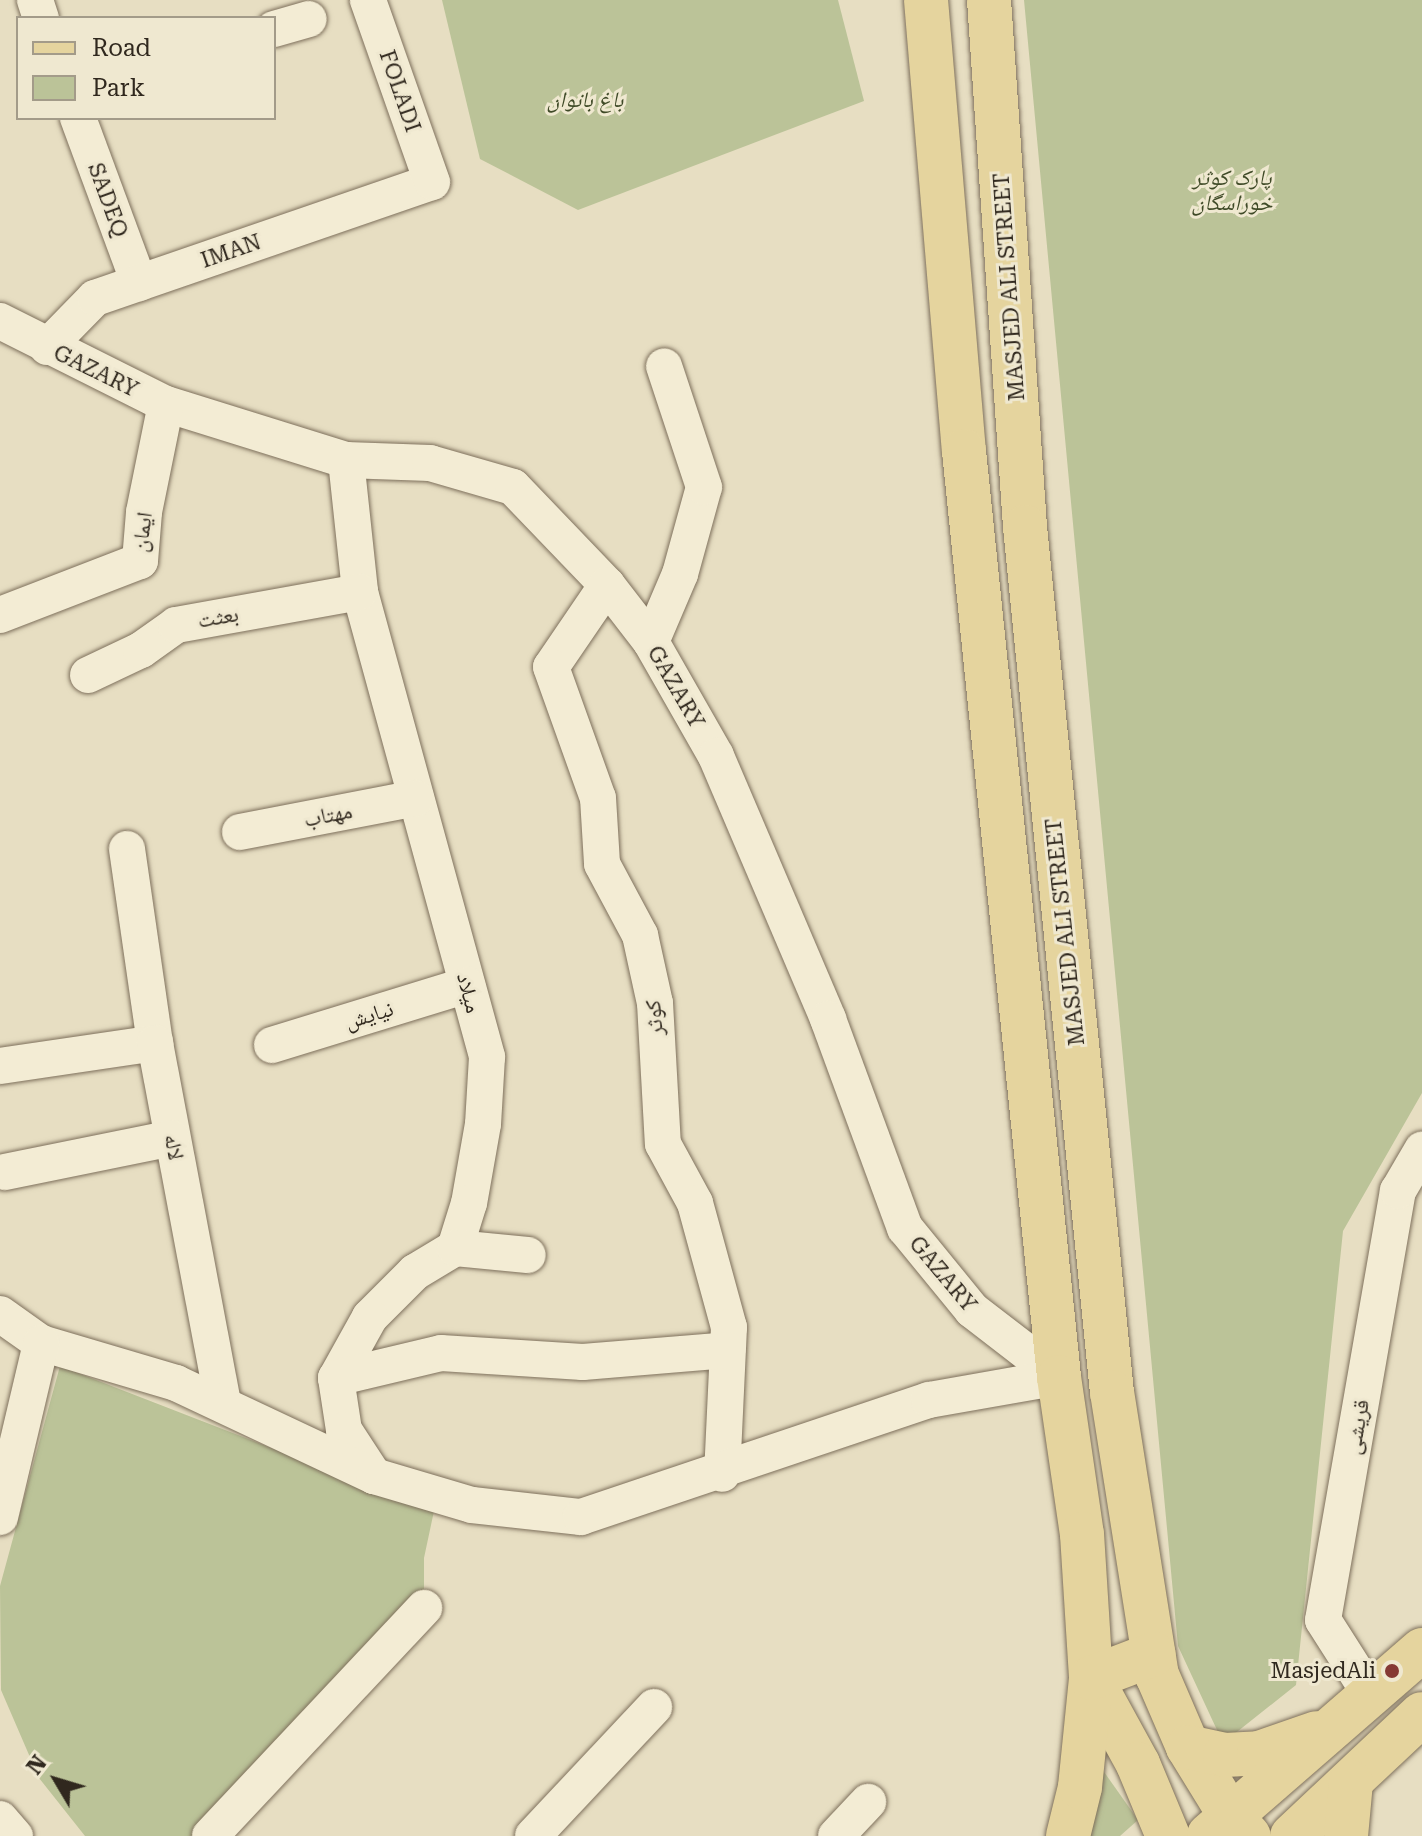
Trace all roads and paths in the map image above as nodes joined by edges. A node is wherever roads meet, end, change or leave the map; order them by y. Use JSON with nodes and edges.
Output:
{"nodes":[{"id":1,"x":368,"y":0,"type":"edge"},
{"id":2,"x":926,"y":0,"type":"edge"},
{"id":3,"x":989,"y":0,"type":"edge"},
{"id":4,"x":309,"y":19,"type":"dead end"},
{"id":5,"x":276,"y":28,"type":"edge"},
{"id":6,"x":79,"y":120,"type":"edge"},
{"id":7,"x":432,"y":182,"type":"joint"},
{"id":8,"x":139,"y":283,"type":"junction"},
{"id":9,"x":0,"y":321,"type":"edge"},
{"id":10,"x":47,"y":347,"type":"junction"},
{"id":11,"x":664,"y":366,"type":"dead end"},
{"id":12,"x":166,"y":404,"type":"junction"},
{"id":13,"x":346,"y":460,"type":"junction"},
{"id":14,"x":1025,"y":527,"type":"junction"},
{"id":15,"x":973,"y":537,"type":"junction"},
{"id":16,"x":607,"y":585,"type":"junction"},
{"id":17,"x":360,"y":592,"type":"junction"},
{"id":18,"x":0,"y":615,"type":"edge"},
{"id":19,"x":651,"y":642,"type":"junction"},
{"id":20,"x":88,"y":675,"type":"dead end"},
{"id":21,"x":416,"y":798,"type":"junction"},
{"id":22,"x":240,"y":832,"type":"dead end"},
{"id":23,"x":127,"y":849,"type":"dead end"},
{"id":24,"x":467,"y":985,"type":"junction"},
{"id":25,"x":155,"y":1043,"type":"junction"},
{"id":26,"x":272,"y":1045,"type":"dead end"},
{"id":27,"x":0,"y":1066,"type":"edge"},
{"id":28,"x":172,"y":1138,"type":"junction"},
{"id":29,"x":1422,"y":1150,"type":"edge"},
{"id":30,"x":5,"y":1172,"type":"dead end"},
{"id":31,"x":455,"y":1248,"type":"junction"},
{"id":32,"x":528,"y":1255,"type":"dead end"},
{"id":33,"x":0,"y":1314,"type":"edge"},
{"id":34,"x":41,"y":1343,"type":"junction"},
{"id":35,"x":728,"y":1350,"type":"junction"},
{"id":36,"x":1059,"y":1377,"type":"junction"},
{"id":37,"x":336,"y":1378,"type":"junction"},
{"id":38,"x":223,"y":1403,"type":"junction"},
{"id":39,"x":7,"y":1459,"type":"edge"},
{"id":40,"x":722,"y":1474,"type":"junction"},
{"id":41,"x":374,"y":1476,"type":"junction"},
{"id":42,"x":0,"y":1517,"type":"edge"},
{"id":43,"x":424,"y":1608,"type":"dead end"},
{"id":44,"x":1422,"y":1650,"type":"edge"},
{"id":45,"x":1154,"y":1654,"type":"junction"},
{"id":46,"x":1091,"y":1678,"type":"junction"},
{"id":47,"x":654,"y":1707,"type":"dead end"},
{"id":48,"x":1357,"y":1711,"type":"junction"},
{"id":49,"x":1422,"y":1714,"type":"edge"},
{"id":50,"x":1188,"y":1747,"type":"junction"},
{"id":51,"x":1351,"y":1782,"type":"junction"},
{"id":52,"x":868,"y":1802,"type":"dead end"},
{"id":53,"x":0,"y":1819,"type":"edge"},
{"id":54,"x":1229,"y":1830,"type":"edge"},
{"id":55,"x":15,"y":1836,"type":"edge"},
{"id":56,"x":210,"y":1836,"type":"edge"},
{"id":57,"x":533,"y":1836,"type":"edge"},
{"id":58,"x":836,"y":1836,"type":"edge"},
{"id":59,"x":1068,"y":1836,"type":"edge"},
{"id":60,"x":1168,"y":1836,"type":"edge"},
{"id":61,"x":1292,"y":1836,"type":"edge"},
{"id":62,"x":1346,"y":1836,"type":"edge"}],
"edges":[{"from":1,"to":7,"type":"street","name":"FOLADI"},
{"from":2,"to":15,"type":"main road"},
{"from":3,"to":14,"type":"main road","name":"MASJED ALI STREET"},
{"from":4,"to":5,"type":"street"},
{"from":6,"to":8,"type":"street","name":"SADEQ"},
{"from":7,"to":8,"type":"street","name":"IMAN"},
{"from":8,"to":10,"type":"street","name":"IMAN"},
{"from":9,"to":10,"type":"street","name":"GAZARY"},
{"from":10,"to":12,"type":"street","name":"GAZARY"},
{"from":11,"to":19,"type":"street"},
{"from":12,"to":13,"type":"street","name":"GAZARY"},
{"from":12,"to":18,"type":"street","name":"ایمان"},
{"from":13,"to":16,"type":"street","name":"GAZARY"},
{"from":13,"to":17,"type":"street","name":"میلاد"},
{"from":14,"to":15,"type":"main road"},
{"from":14,"to":45,"type":"main road","name":"MASJED ALI STREET"},
{"from":15,"to":36,"type":"main road"},
{"from":16,"to":19,"type":"street","name":"GAZARY"},
{"from":16,"to":35,"type":"street","name":"کوثر"},
{"from":17,"to":20,"type":"street","name":"بعثت"},
{"from":17,"to":21,"type":"street","name":"میلاد"},
{"from":19,"to":36,"type":"street","name":"GAZARY"},
{"from":21,"to":22,"type":"street","name":"مهتاب"},
{"from":21,"to":24,"type":"street","name":"میلاد"},
{"from":23,"to":25,"type":"street","name":"لاله"},
{"from":24,"to":26,"type":"street","name":"نیایش"},
{"from":24,"to":31,"type":"street","name":"میلاد"},
{"from":25,"to":27,"type":"street"},
{"from":25,"to":28,"type":"street","name":"لاله"},
{"from":28,"to":30,"type":"street"},
{"from":28,"to":38,"type":"street","name":"لاله"},
{"from":29,"to":48,"type":"street","name":"قریشی"},
{"from":31,"to":32,"type":"street"},
{"from":31,"to":37,"type":"street"},
{"from":33,"to":34,"type":"street"},
{"from":34,"to":38,"type":"street"},
{"from":34,"to":39,"type":"street"},
{"from":35,"to":37,"type":"street"},
{"from":35,"to":40,"type":"street","name":"کوثر"},
{"from":36,"to":40,"type":"street"},
{"from":36,"to":46,"type":"main road"},
{"from":37,"to":41,"type":"street"},
{"from":38,"to":41,"type":"street"},
{"from":39,"to":42,"type":"street"},
{"from":40,"to":41,"type":"street"},
{"from":43,"to":56,"type":"street"},
{"from":44,"to":48,"type":"main road"},
{"from":45,"to":46,"type":"main road"},
{"from":45,"to":50,"type":"main road","name":"MASJED ALI STREET"},
{"from":46,"to":59,"type":"main road"},
{"from":46,"to":60,"type":"main road"},
{"from":47,"to":57,"type":"street"},
{"from":48,"to":50,"type":"main road"},
{"from":48,"to":54,"type":"main road"},
{"from":49,"to":51,"type":"main road"},
{"from":50,"to":54,"type":"main road","name":"MASJED ALI STREET"},
{"from":51,"to":61,"type":"main road"},
{"from":51,"to":62,"type":"main road"},
{"from":52,"to":58,"type":"street"},
{"from":53,"to":55,"type":"street"}]}
